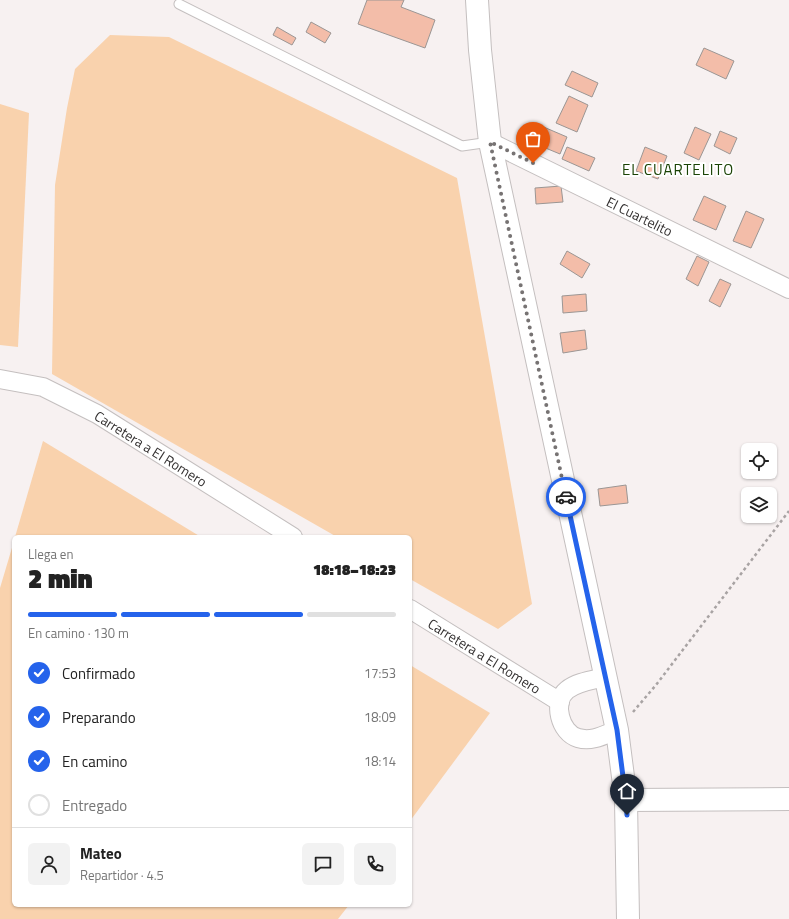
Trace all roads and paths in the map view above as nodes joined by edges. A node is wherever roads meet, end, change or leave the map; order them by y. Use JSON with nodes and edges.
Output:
{"nodes":[{"id":1,"x":477,"y":0,"type":"edge"},
{"id":2,"x":179,"y":4,"type":"dead end"},
{"id":3,"x":490,"y":142,"type":"junction"},
{"id":4,"x":789,"y":289,"type":"edge"},
{"id":5,"x":0,"y":380,"type":"edge"},
{"id":6,"x":789,"y":511,"type":"edge"},
{"id":7,"x":290,"y":535,"type":"edge"},
{"id":8,"x":412,"y":610,"type":"edge"},
{"id":9,"x":605,"y":677,"type":"junction"},
{"id":10,"x":560,"y":702,"type":"junction"},
{"id":11,"x":617,"y":730,"type":"junction"},
{"id":12,"x":789,"y":799,"type":"edge"},
{"id":13,"x":626,"y":800,"type":"junction"},
{"id":14,"x":628,"y":919,"type":"edge"}],
"edges":[{"from":1,"to":3,"type":"main road"},
{"from":2,"to":3,"type":"lane"},
{"from":3,"to":4,"type":"street","name":"El Cuartelito"},
{"from":3,"to":9,"type":"main road"},
{"from":5,"to":7,"type":"street","name":"Carretera a El Romero"},
{"from":6,"to":11,"type":"path"},
{"from":8,"to":10,"type":"street","name":"Carretera a El Romero"},
{"from":9,"to":10,"type":"street"},
{"from":9,"to":11,"type":"main road"},
{"from":10,"to":11,"type":"street"},
{"from":11,"to":13,"type":"main road"},
{"from":12,"to":13,"type":"main road"},
{"from":13,"to":14,"type":"main road"}]}
